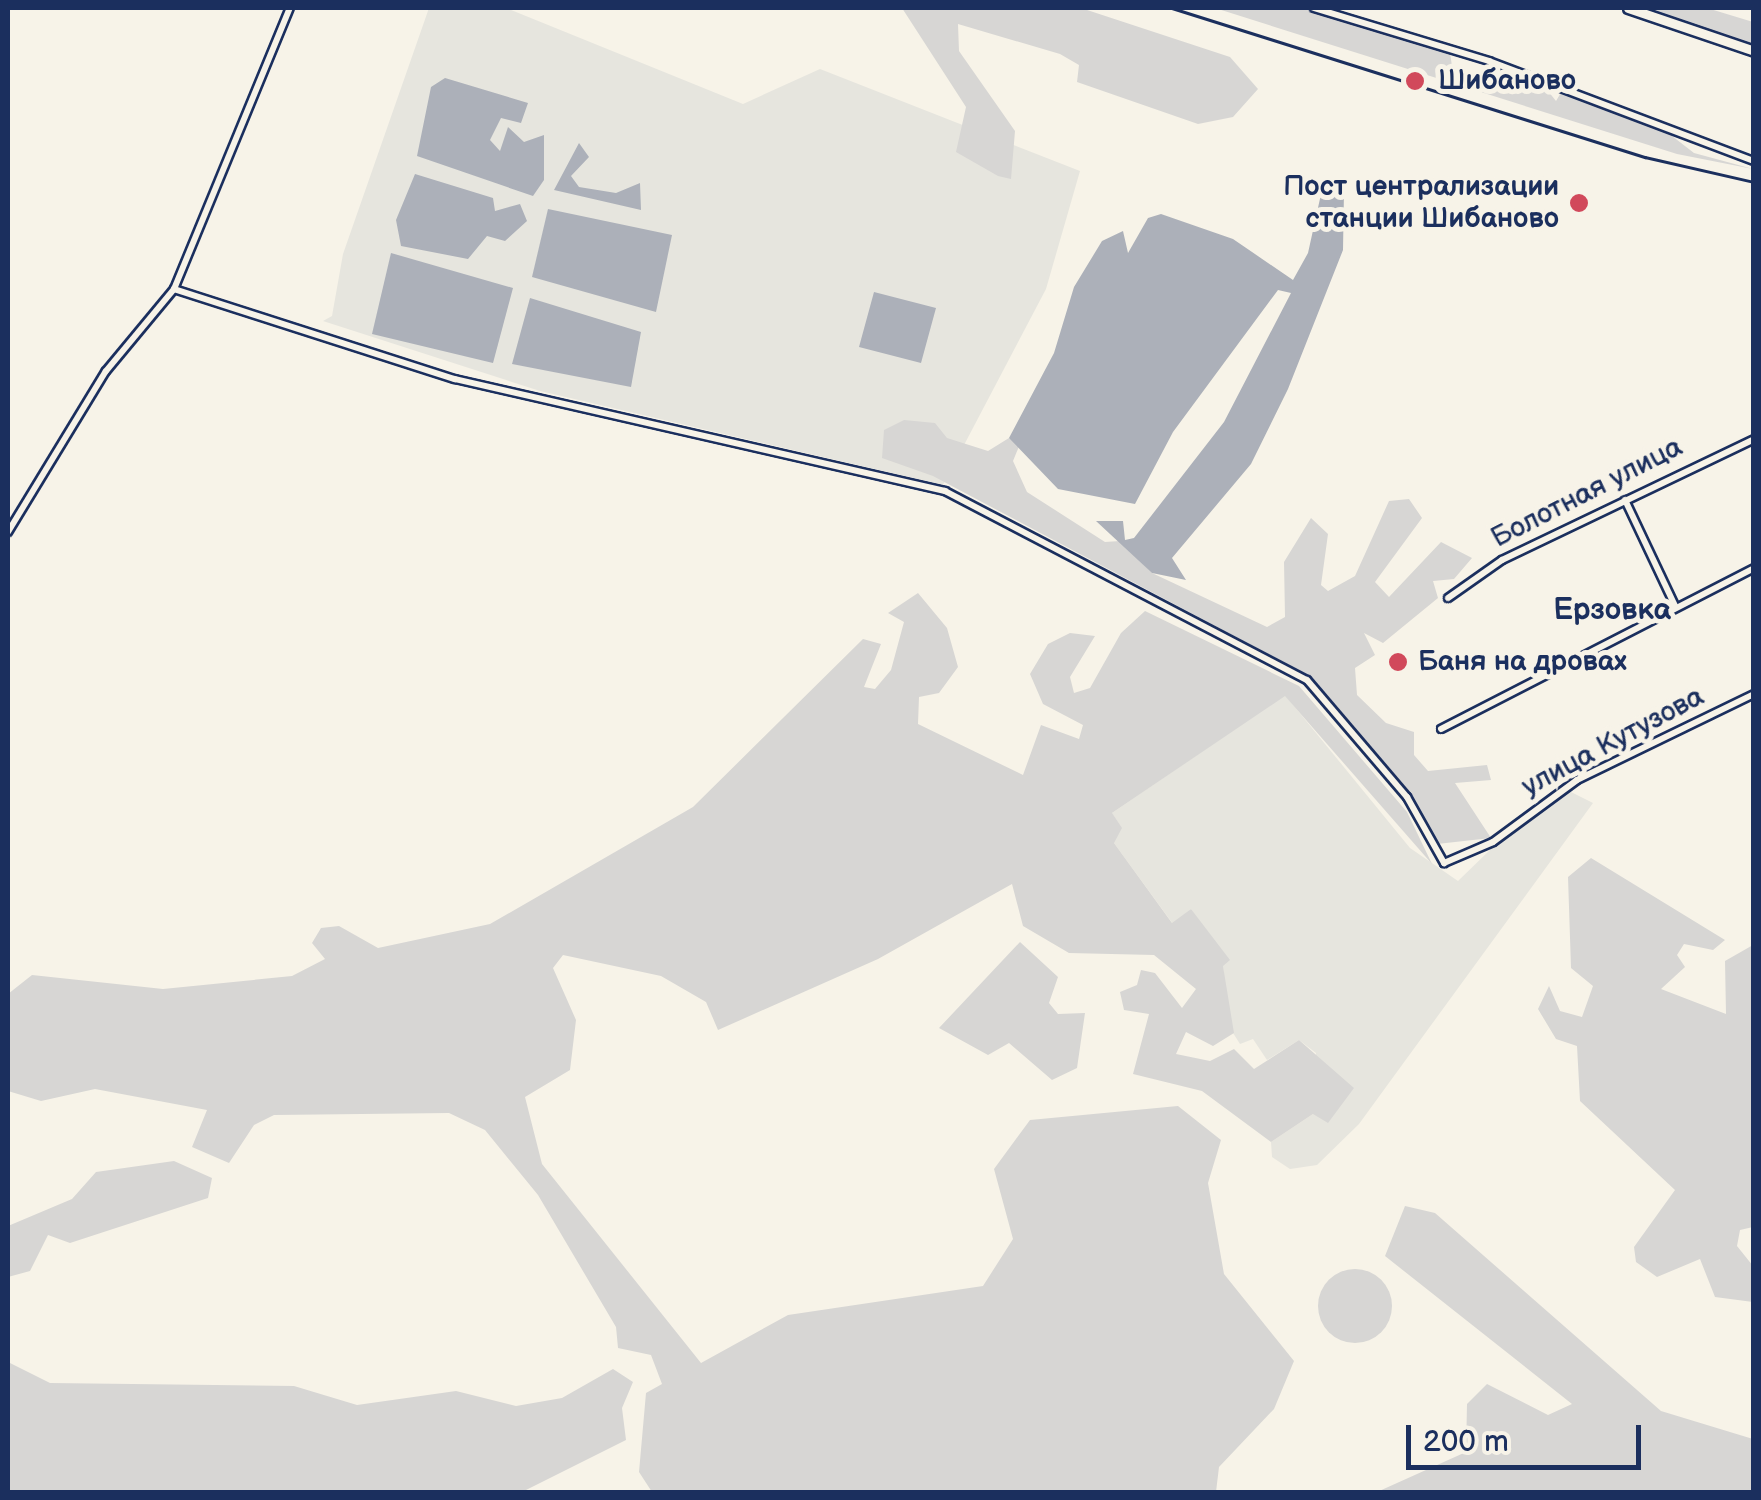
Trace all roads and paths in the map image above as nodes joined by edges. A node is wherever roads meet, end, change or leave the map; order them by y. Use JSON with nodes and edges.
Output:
{"nodes":[{"id":1,"x":290,"y":8,"type":"edge"},
{"id":2,"x":1314,"y":8,"type":"edge"},
{"id":3,"x":1628,"y":8,"type":"edge"},
{"id":4,"x":1754,"y":50,"type":"edge"},
{"id":5,"x":1754,"y":161,"type":"edge"},
{"id":6,"x":174,"y":289,"type":"junction"},
{"id":7,"x":1754,"y":440,"type":"edge"},
{"id":8,"x":1625,"y":500,"type":"junction"},
{"id":9,"x":8,"y":532,"type":"edge"},
{"id":10,"x":1754,"y":568,"type":"edge"},
{"id":11,"x":1448,"y":598,"type":"dead end"},
{"id":12,"x":1675,"y":606,"type":"junction"},
{"id":13,"x":1754,"y":694,"type":"edge"},
{"id":14,"x":1441,"y":728,"type":"dead end"}],
"edges":[{"from":1,"to":6,"type":"street"},
{"from":2,"to":5,"type":"street"},
{"from":3,"to":4,"type":"street"},
{"from":6,"to":9,"type":"street"},
{"from":6,"to":13,"type":"street","name":"улица Кутузова"},
{"from":7,"to":8,"type":"street","name":"Болотная улица"},
{"from":8,"to":11,"type":"street","name":"Болотная улица"},
{"from":8,"to":12,"type":"street"},
{"from":10,"to":12,"type":"street"},
{"from":12,"to":14,"type":"street"}]}
